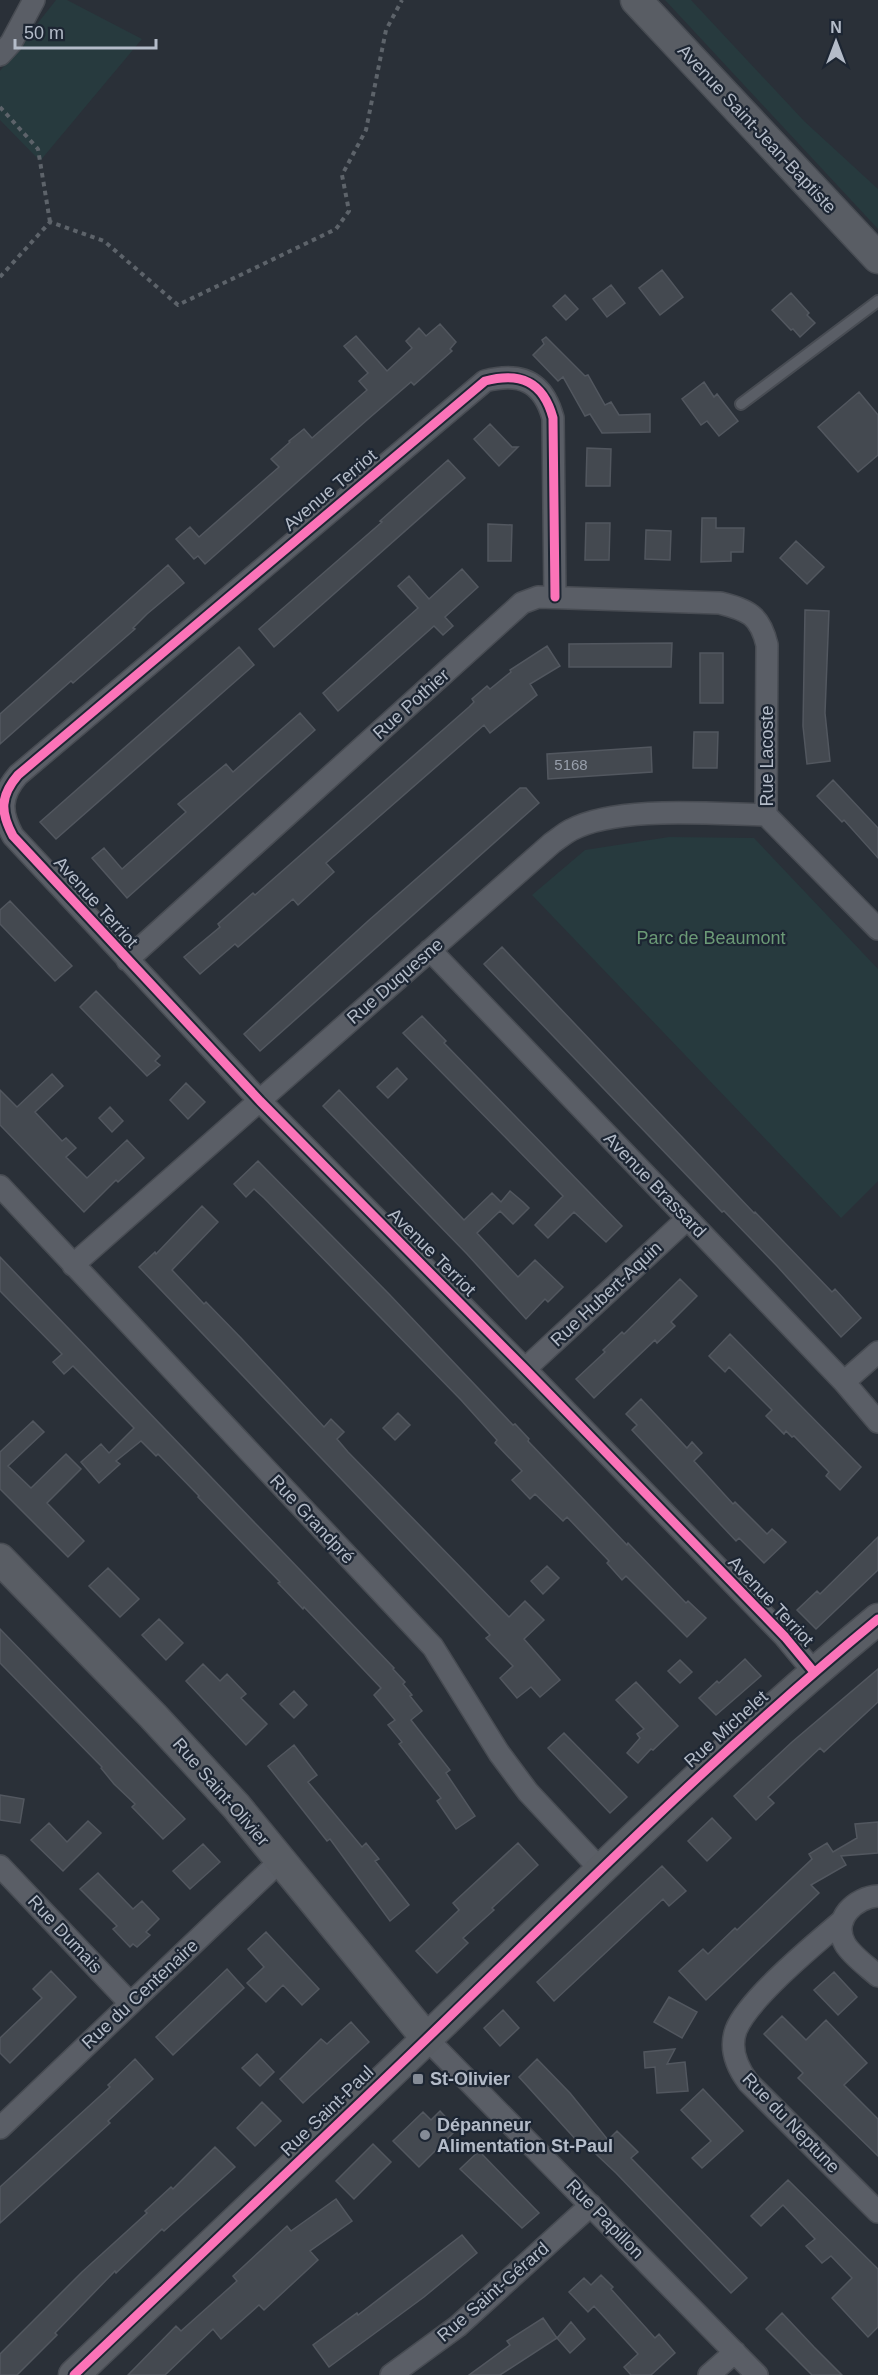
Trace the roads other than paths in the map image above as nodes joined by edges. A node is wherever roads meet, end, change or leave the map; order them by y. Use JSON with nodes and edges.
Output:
{"nodes":[{"id":1,"x":34,"y":0,"type":"edge"},
{"id":2,"x":636,"y":0,"type":"edge"},
{"id":3,"x":0,"y":55,"type":"edge"},
{"id":4,"x":878,"y":258,"type":"edge"},
{"id":5,"x":878,"y":301,"type":"edge"},
{"id":6,"x":741,"y":404,"type":"dead end"},
{"id":7,"x":555,"y":597,"type":"junction"},
{"id":8,"x":752,"y":614,"type":"joint"},
{"id":9,"x":766,"y":815,"type":"junction"},
{"id":10,"x":878,"y":929,"type":"edge"},
{"id":11,"x":430,"y":950,"type":"junction"},
{"id":12,"x":127,"y":960,"type":"junction"},
{"id":13,"x":260,"y":1101,"type":"junction"},
{"id":14,"x":0,"y":1186,"type":"edge"},
{"id":15,"x":687,"y":1219,"type":"junction"},
{"id":16,"x":74,"y":1265,"type":"junction"},
{"id":17,"x":878,"y":1352,"type":"edge"},
{"id":18,"x":525,"y":1369,"type":"junction"},
{"id":19,"x":844,"y":1382,"type":"junction"},
{"id":20,"x":878,"y":1422,"type":"edge"},
{"id":21,"x":0,"y":1559,"type":"edge"},
{"id":22,"x":878,"y":1619,"type":"edge"},
{"id":23,"x":814,"y":1671,"type":"junction"},
{"id":24,"x":281,"y":1860,"type":"junction"},
{"id":25,"x":0,"y":1866,"type":"edge"},
{"id":26,"x":600,"y":1870,"type":"junction"},
{"id":27,"x":878,"y":1896,"type":"edge"},
{"id":28,"x":843,"y":1920,"type":"junction"},
{"id":29,"x":878,"y":1976,"type":"edge"},
{"id":30,"x":130,"y":2003,"type":"junction"},
{"id":31,"x":427,"y":2039,"type":"junction"},
{"id":32,"x":0,"y":2128,"type":"edge"},
{"id":33,"x":591,"y":2205,"type":"junction"},
{"id":34,"x":878,"y":2212,"type":"edge"},
{"id":35,"x":735,"y":2352,"type":"junction"},
{"id":36,"x":74,"y":2375,"type":"edge"},
{"id":37,"x":391,"y":2375,"type":"edge"},
{"id":38,"x":709,"y":2375,"type":"edge"},
{"id":39,"x":757,"y":2375,"type":"edge"}],
"edges":[{"from":1,"to":3,"type":"street"},
{"from":2,"to":4,"type":"street","name":"Avenue Saint-Jean-Baptiste"},
{"from":5,"to":6,"type":"lane"},
{"from":7,"to":8,"type":"street","name":"Rue Pothier"},
{"from":7,"to":12,"type":"street","name":"Rue Pothier"},
{"from":7,"to":12,"type":"street","name":"Avenue Terriot"},
{"from":8,"to":9,"type":"street","name":"Rue Lacoste"},
{"from":9,"to":10,"type":"street","name":"Rue Lacoste"},
{"from":9,"to":11,"type":"street","name":"Rue Duquesne"},
{"from":11,"to":13,"type":"street","name":"Rue Duquesne"},
{"from":11,"to":15,"type":"street","name":"Avenue Brassard"},
{"from":12,"to":13,"type":"street","name":"Avenue Terriot"},
{"from":13,"to":16,"type":"street","name":"Rue Duquesne"},
{"from":13,"to":18,"type":"street","name":"Avenue Terriot"},
{"from":14,"to":16,"type":"street","name":"Rue Grandpré"},
{"from":15,"to":18,"type":"street","name":"Rue Hubert-Aquin"},
{"from":15,"to":19,"type":"street","name":"Avenue Brassard"},
{"from":16,"to":26,"type":"street","name":"Rue Grandpré"},
{"from":17,"to":19,"type":"street"},
{"from":18,"to":23,"type":"street","name":"Avenue Terriot"},
{"from":19,"to":20,"type":"street","name":"Avenue Brassard"},
{"from":21,"to":24,"type":"street","name":"Rue Saint-Olivier"},
{"from":22,"to":23,"type":"street","name":"Rue Michelet"},
{"from":23,"to":26,"type":"street","name":"Rue Michelet"},
{"from":24,"to":30,"type":"street","name":"Rue du Centenaire"},
{"from":24,"to":31,"type":"street","name":"Rue Saint-Olivier"},
{"from":25,"to":30,"type":"street","name":"Rue Dumais"},
{"from":26,"to":31,"type":"street","name":"Rue Saint-Paul"},
{"from":27,"to":28,"type":"street","name":"Rue du Neptune"},
{"from":28,"to":29,"type":"street"},
{"from":28,"to":34,"type":"street","name":"Rue du Neptune"},
{"from":30,"to":32,"type":"street","name":"Rue du Centenaire"},
{"from":31,"to":33,"type":"street","name":"Rue Papillon"},
{"from":31,"to":36,"type":"street","name":"Rue Saint-Paul"},
{"from":33,"to":35,"type":"street","name":"Rue Papillon"},
{"from":33,"to":37,"type":"street","name":"Rue Saint-Gérard"},
{"from":35,"to":38,"type":"street"},
{"from":35,"to":39,"type":"street","name":"Rue Papillon"}]}
